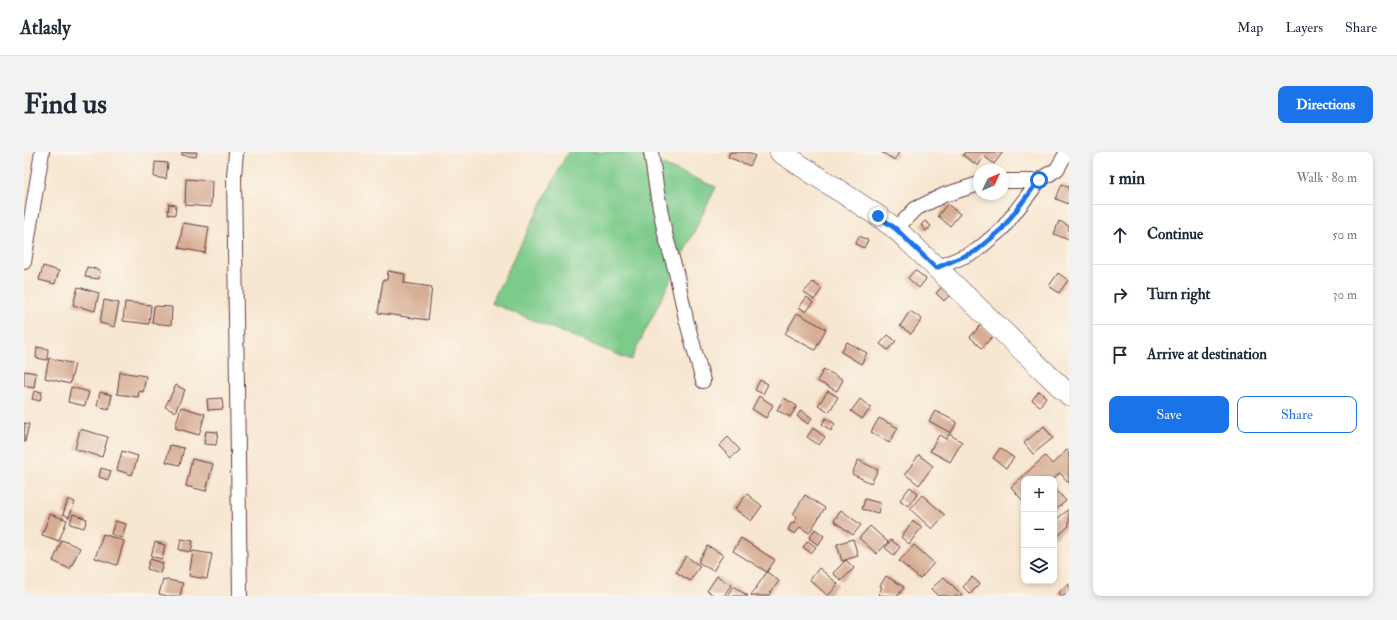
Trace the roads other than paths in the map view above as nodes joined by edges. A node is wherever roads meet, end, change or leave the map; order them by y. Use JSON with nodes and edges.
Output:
{"nodes":[{"id":1,"x":42,"y":152,"type":"edge"},
{"id":2,"x":236,"y":152,"type":"edge"},
{"id":3,"x":652,"y":152,"type":"edge"},
{"id":4,"x":780,"y":152,"type":"edge"},
{"id":5,"x":1067,"y":152,"type":"edge"},
{"id":6,"x":1039,"y":180,"type":"junction"},
{"id":7,"x":1009,"y":181,"type":"edge"},
{"id":8,"x":973,"y":186,"type":"edge"},
{"id":9,"x":896,"y":229,"type":"junction"},
{"id":10,"x":24,"y":262,"type":"edge"},
{"id":11,"x":936,"y":268,"type":"junction"},
{"id":12,"x":703,"y":381,"type":"dead end"},
{"id":13,"x":1069,"y":395,"type":"edge"},
{"id":14,"x":240,"y":596,"type":"edge"}],
"edges":[{"from":1,"to":10,"type":"street"},
{"from":2,"to":14,"type":"street"},
{"from":3,"to":12,"type":"street"},
{"from":4,"to":9,"type":"main road"},
{"from":5,"to":6,"type":"street"},
{"from":6,"to":7,"type":"street"},
{"from":6,"to":11,"type":"street"},
{"from":8,"to":9,"type":"street"},
{"from":9,"to":11,"type":"main road"},
{"from":11,"to":13,"type":"main road"}]}
